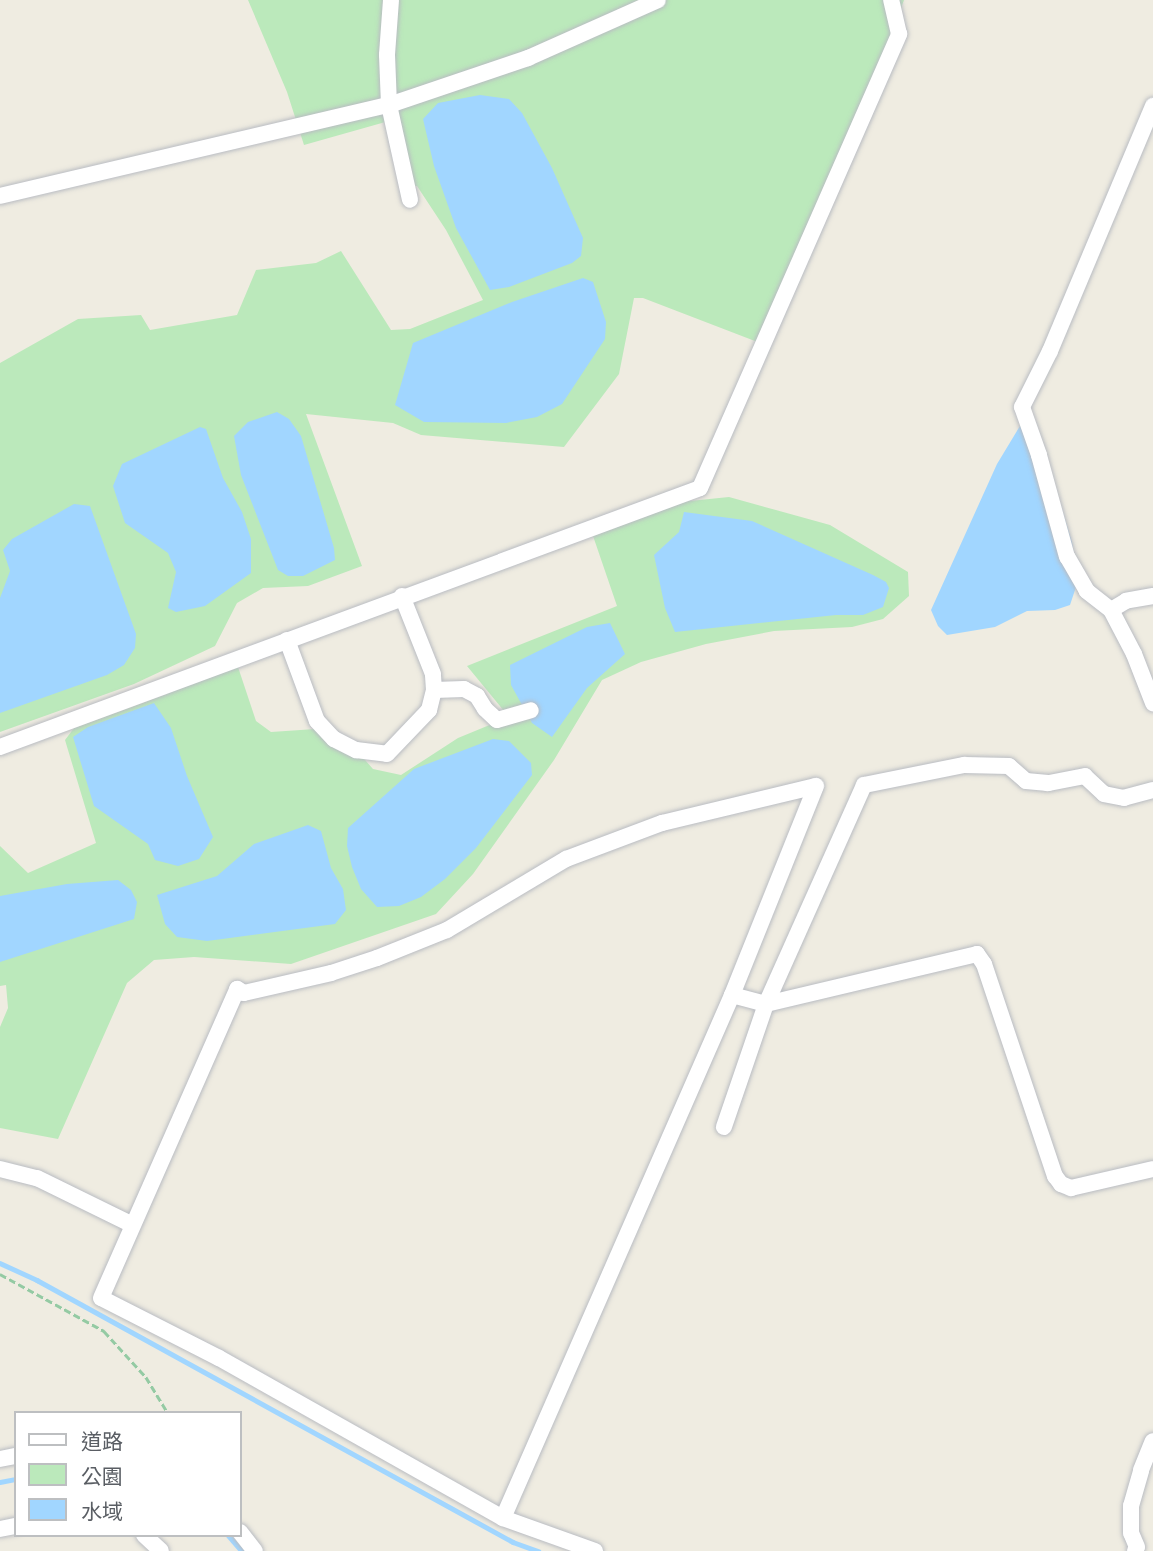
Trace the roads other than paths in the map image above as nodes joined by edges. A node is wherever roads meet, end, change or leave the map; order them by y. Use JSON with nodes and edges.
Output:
{"nodes":[{"id":1,"x":391,"y":0,"type":"edge"},
{"id":2,"x":658,"y":0,"type":"edge"},
{"id":3,"x":891,"y":0,"type":"edge"},
{"id":4,"x":389,"y":105,"type":"junction"},
{"id":5,"x":1153,"y":106,"type":"edge"},
{"id":6,"x":0,"y":196,"type":"edge"},
{"id":7,"x":410,"y":200,"type":"dead end"},
{"id":8,"x":402,"y":596,"type":"junction"},
{"id":9,"x":1153,"y":596,"type":"edge"},
{"id":10,"x":1111,"y":610,"type":"junction"},
{"id":11,"x":287,"y":640,"type":"junction"},
{"id":12,"x":434,"y":691,"type":"junction"},
{"id":13,"x":1153,"y":703,"type":"edge"},
{"id":14,"x":531,"y":710,"type":"dead end"},
{"id":15,"x":0,"y":747,"type":"edge"},
{"id":16,"x":1153,"y":790,"type":"edge"},
{"id":17,"x":732,"y":995,"type":"junction"},
{"id":18,"x":766,"y":1004,"type":"junction"},
{"id":19,"x":724,"y":1127,"type":"dead end"},
{"id":20,"x":0,"y":1169,"type":"edge"},
{"id":21,"x":1153,"y":1169,"type":"edge"},
{"id":22,"x":131,"y":1224,"type":"junction"},
{"id":23,"x":1153,"y":1441,"type":"edge"},
{"id":24,"x":503,"y":1518,"type":"junction"},
{"id":25,"x":242,"y":1534,"type":"edge"},
{"id":26,"x":146,"y":1537,"type":"edge"},
{"id":27,"x":160,"y":1551,"type":"edge"},
{"id":28,"x":256,"y":1551,"type":"edge"},
{"id":29,"x":595,"y":1551,"type":"edge"},
{"id":30,"x":1135,"y":1551,"type":"edge"}],
"edges":[{"from":1,"to":4,"type":"street"},
{"from":2,"to":4,"type":"street"},
{"from":3,"to":8,"type":"street"},
{"from":4,"to":6,"type":"street"},
{"from":4,"to":7,"type":"street"},
{"from":5,"to":10,"type":"street"},
{"from":8,"to":11,"type":"street"},
{"from":8,"to":12,"type":"street"},
{"from":9,"to":10,"type":"street"},
{"from":10,"to":13,"type":"street"},
{"from":11,"to":12,"type":"street"},
{"from":11,"to":15,"type":"street"},
{"from":12,"to":14,"type":"street"},
{"from":16,"to":18,"type":"street"},
{"from":17,"to":18,"type":"street"},
{"from":17,"to":22,"type":"street"},
{"from":17,"to":24,"type":"street"},
{"from":18,"to":19,"type":"street"},
{"from":18,"to":21,"type":"street"},
{"from":20,"to":22,"type":"street"},
{"from":22,"to":24,"type":"street"},
{"from":23,"to":30,"type":"street"},
{"from":24,"to":29,"type":"street"},
{"from":25,"to":28,"type":"street"},
{"from":26,"to":27,"type":"street"}]}
